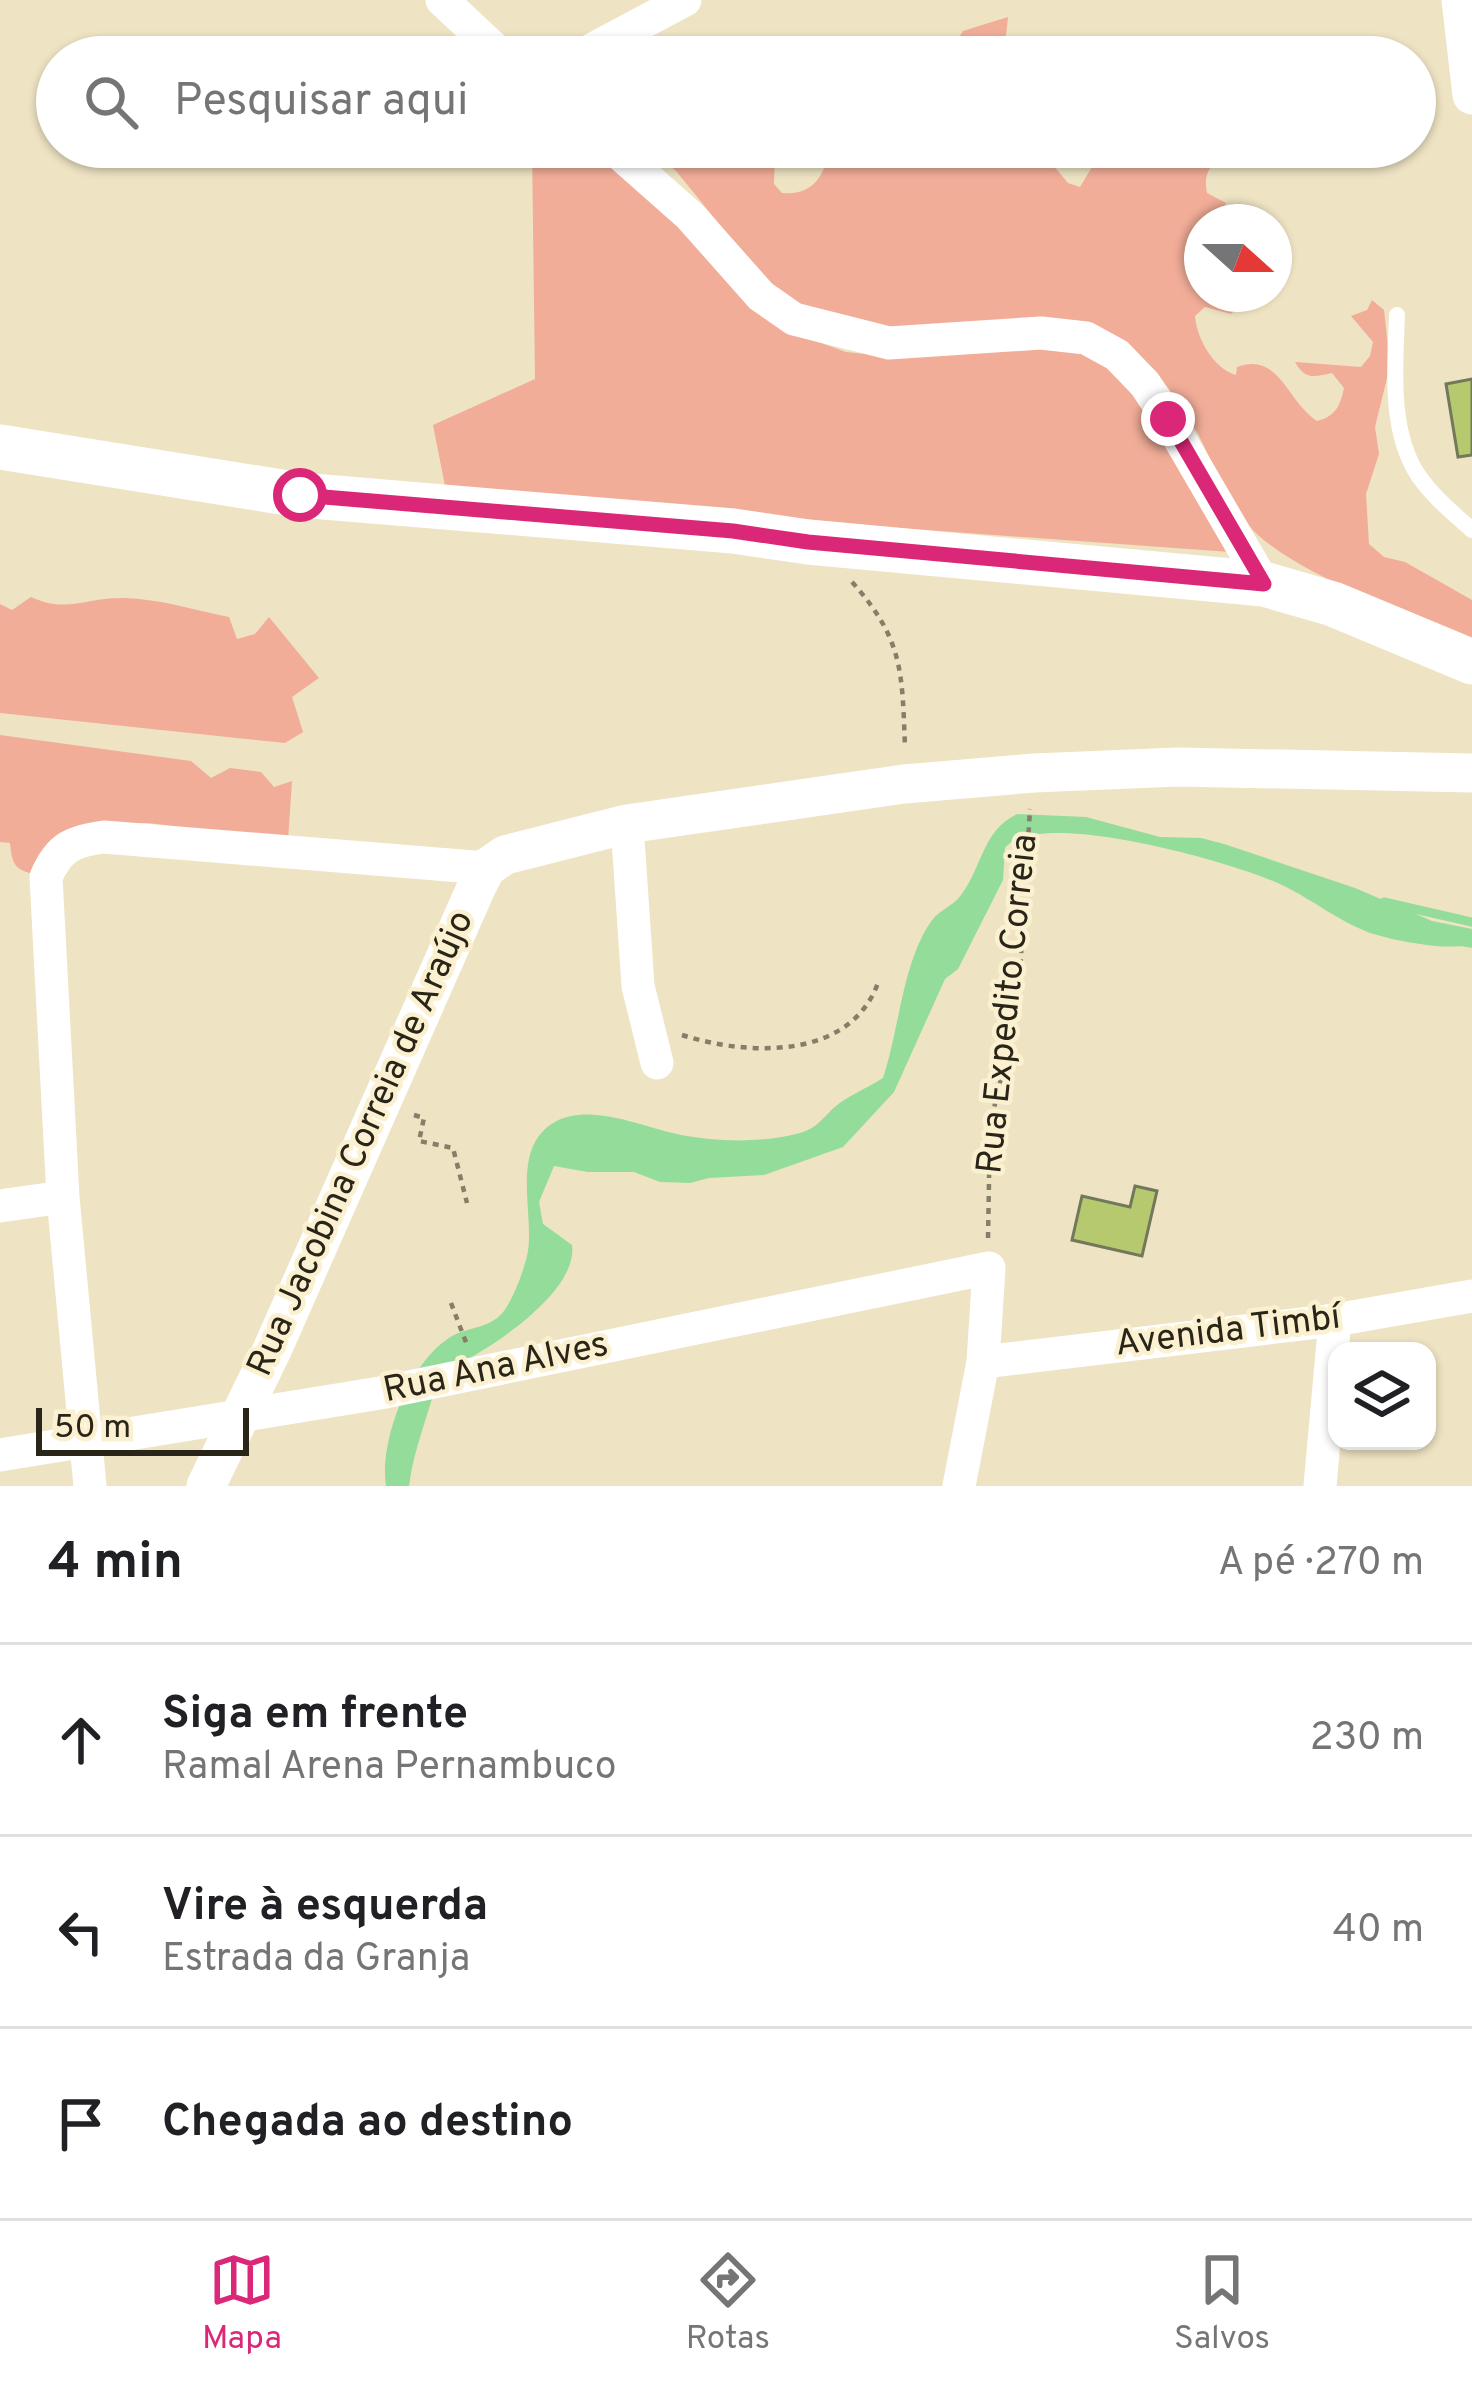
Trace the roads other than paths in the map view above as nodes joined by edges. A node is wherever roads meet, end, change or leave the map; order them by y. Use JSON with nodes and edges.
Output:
{"nodes":[{"id":1,"x":442,"y":0,"type":"edge"},
{"id":2,"x":686,"y":0,"type":"edge"},
{"id":3,"x":1461,"y":0,"type":"edge"},
{"id":4,"x":481,"y":36,"type":"edge"},
{"id":5,"x":618,"y":36,"type":"edge"},
{"id":6,"x":1472,"y":95,"type":"edge"},
{"id":7,"x":636,"y":168,"type":"edge"},
{"id":8,"x":1397,"y":315,"type":"dead end"},
{"id":9,"x":0,"y":447,"type":"edge"},
{"id":10,"x":1472,"y":530,"type":"edge"},
{"id":11,"x":1264,"y":584,"type":"junction"},
{"id":12,"x":1472,"y":662,"type":"edge"},
{"id":13,"x":1472,"y":772,"type":"edge"},
{"id":14,"x":627,"y":824,"type":"junction"},
{"id":15,"x":487,"y":868,"type":"junction"},
{"id":16,"x":657,"y":1063,"type":"dead end"},
{"id":17,"x":63,"y":1197,"type":"junction"},
{"id":18,"x":0,"y":1206,"type":"edge"},
{"id":19,"x":1472,"y":1296,"type":"edge"},
{"id":20,"x":1335,"y":1320,"type":"junction"},
{"id":21,"x":983,"y":1362,"type":"junction"},
{"id":22,"x":237,"y":1417,"type":"junction"},
{"id":23,"x":85,"y":1443,"type":"junction"},
{"id":24,"x":0,"y":1455,"type":"edge"},
{"id":25,"x":90,"y":1486,"type":"edge"},
{"id":26,"x":206,"y":1486,"type":"edge"},
{"id":27,"x":959,"y":1486,"type":"edge"},
{"id":28,"x":1320,"y":1486,"type":"edge"}],
"edges":[{"from":1,"to":4,"type":"street"},
{"from":2,"to":5,"type":"street"},
{"from":3,"to":6,"type":"street"},
{"from":7,"to":11,"type":"street"},
{"from":8,"to":10,"type":"lane"},
{"from":9,"to":11,"type":"main road"},
{"from":11,"to":12,"type":"main road"},
{"from":13,"to":14,"type":"street"},
{"from":14,"to":15,"type":"street"},
{"from":14,"to":16,"type":"street"},
{"from":15,"to":17,"type":"street"},
{"from":15,"to":22,"type":"street","name":"Rua Jacobina Correia de Araújo"},
{"from":17,"to":18,"type":"street"},
{"from":17,"to":23,"type":"street"},
{"from":19,"to":20,"type":"street","name":"Avenida Timbí"},
{"from":20,"to":21,"type":"street","name":"Avenida Timbí"},
{"from":20,"to":28,"type":"street"},
{"from":21,"to":22,"type":"street","name":"Rua Ana Alves"},
{"from":21,"to":27,"type":"street"},
{"from":22,"to":23,"type":"street","name":"Rua Ana Alves"},
{"from":22,"to":26,"type":"street","name":"Rua Jacobina Correia de Araújo"},
{"from":23,"to":24,"type":"street","name":"Rua Ana Alves"},
{"from":23,"to":25,"type":"street"}]}
